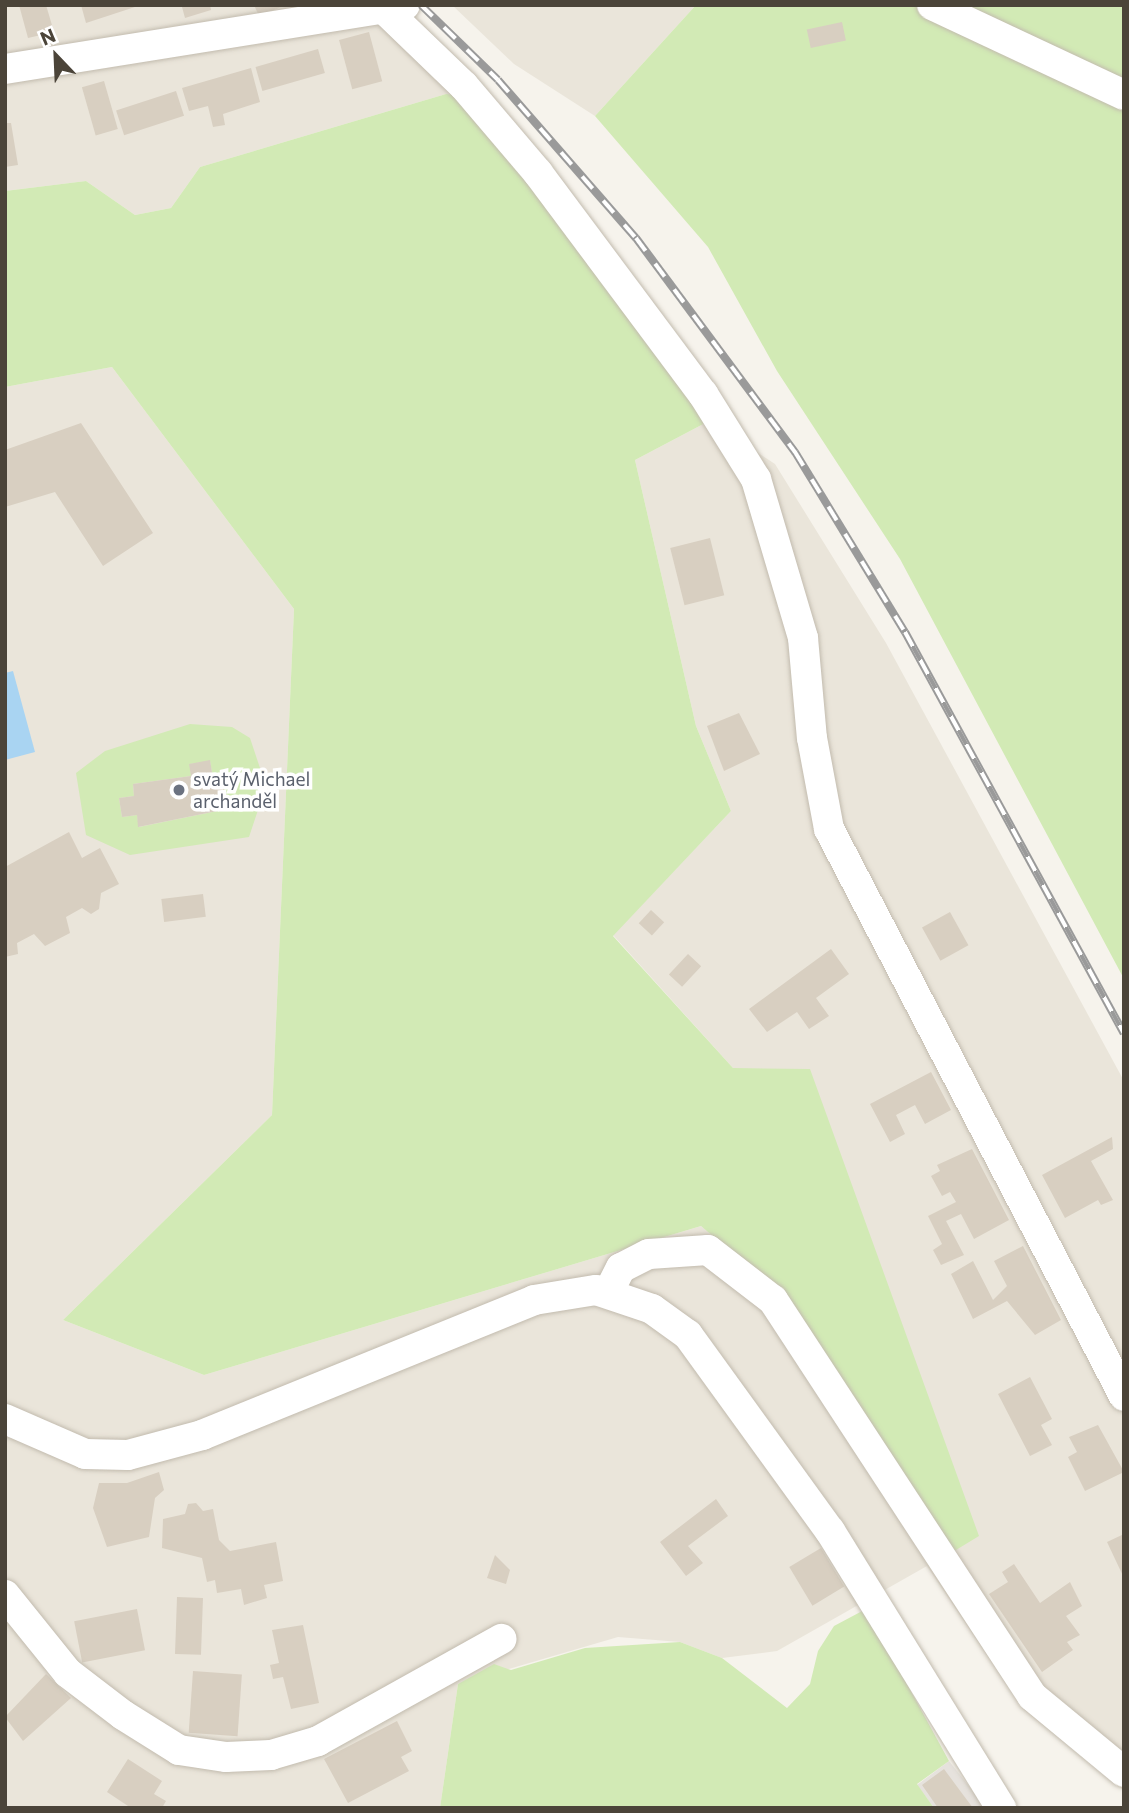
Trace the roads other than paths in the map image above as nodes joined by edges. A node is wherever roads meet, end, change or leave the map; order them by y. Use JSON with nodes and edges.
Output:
{"nodes":[{"id":1,"x":932,"y":5,"type":"edge"},
{"id":2,"x":396,"y":8,"type":"edge"},
{"id":3,"x":5,"y":69,"type":"edge"},
{"id":4,"x":1124,"y":95,"type":"edge"},
{"id":5,"x":608,"y":1293,"type":"junction"},
{"id":6,"x":1124,"y":1396,"type":"edge"},
{"id":7,"x":5,"y":1419,"type":"edge"},
{"id":8,"x":5,"y":1595,"type":"edge"},
{"id":9,"x":501,"y":1639,"type":"dead end"},
{"id":10,"x":1124,"y":1772,"type":"edge"},
{"id":11,"x":1001,"y":1808,"type":"edge"}],
"edges":[{"from":1,"to":4,"type":"street"},
{"from":2,"to":3,"type":"street"},
{"from":2,"to":6,"type":"street"},
{"from":5,"to":7,"type":"street"},
{"from":5,"to":10,"type":"street"},
{"from":5,"to":11,"type":"street"},
{"from":8,"to":9,"type":"street"}]}
